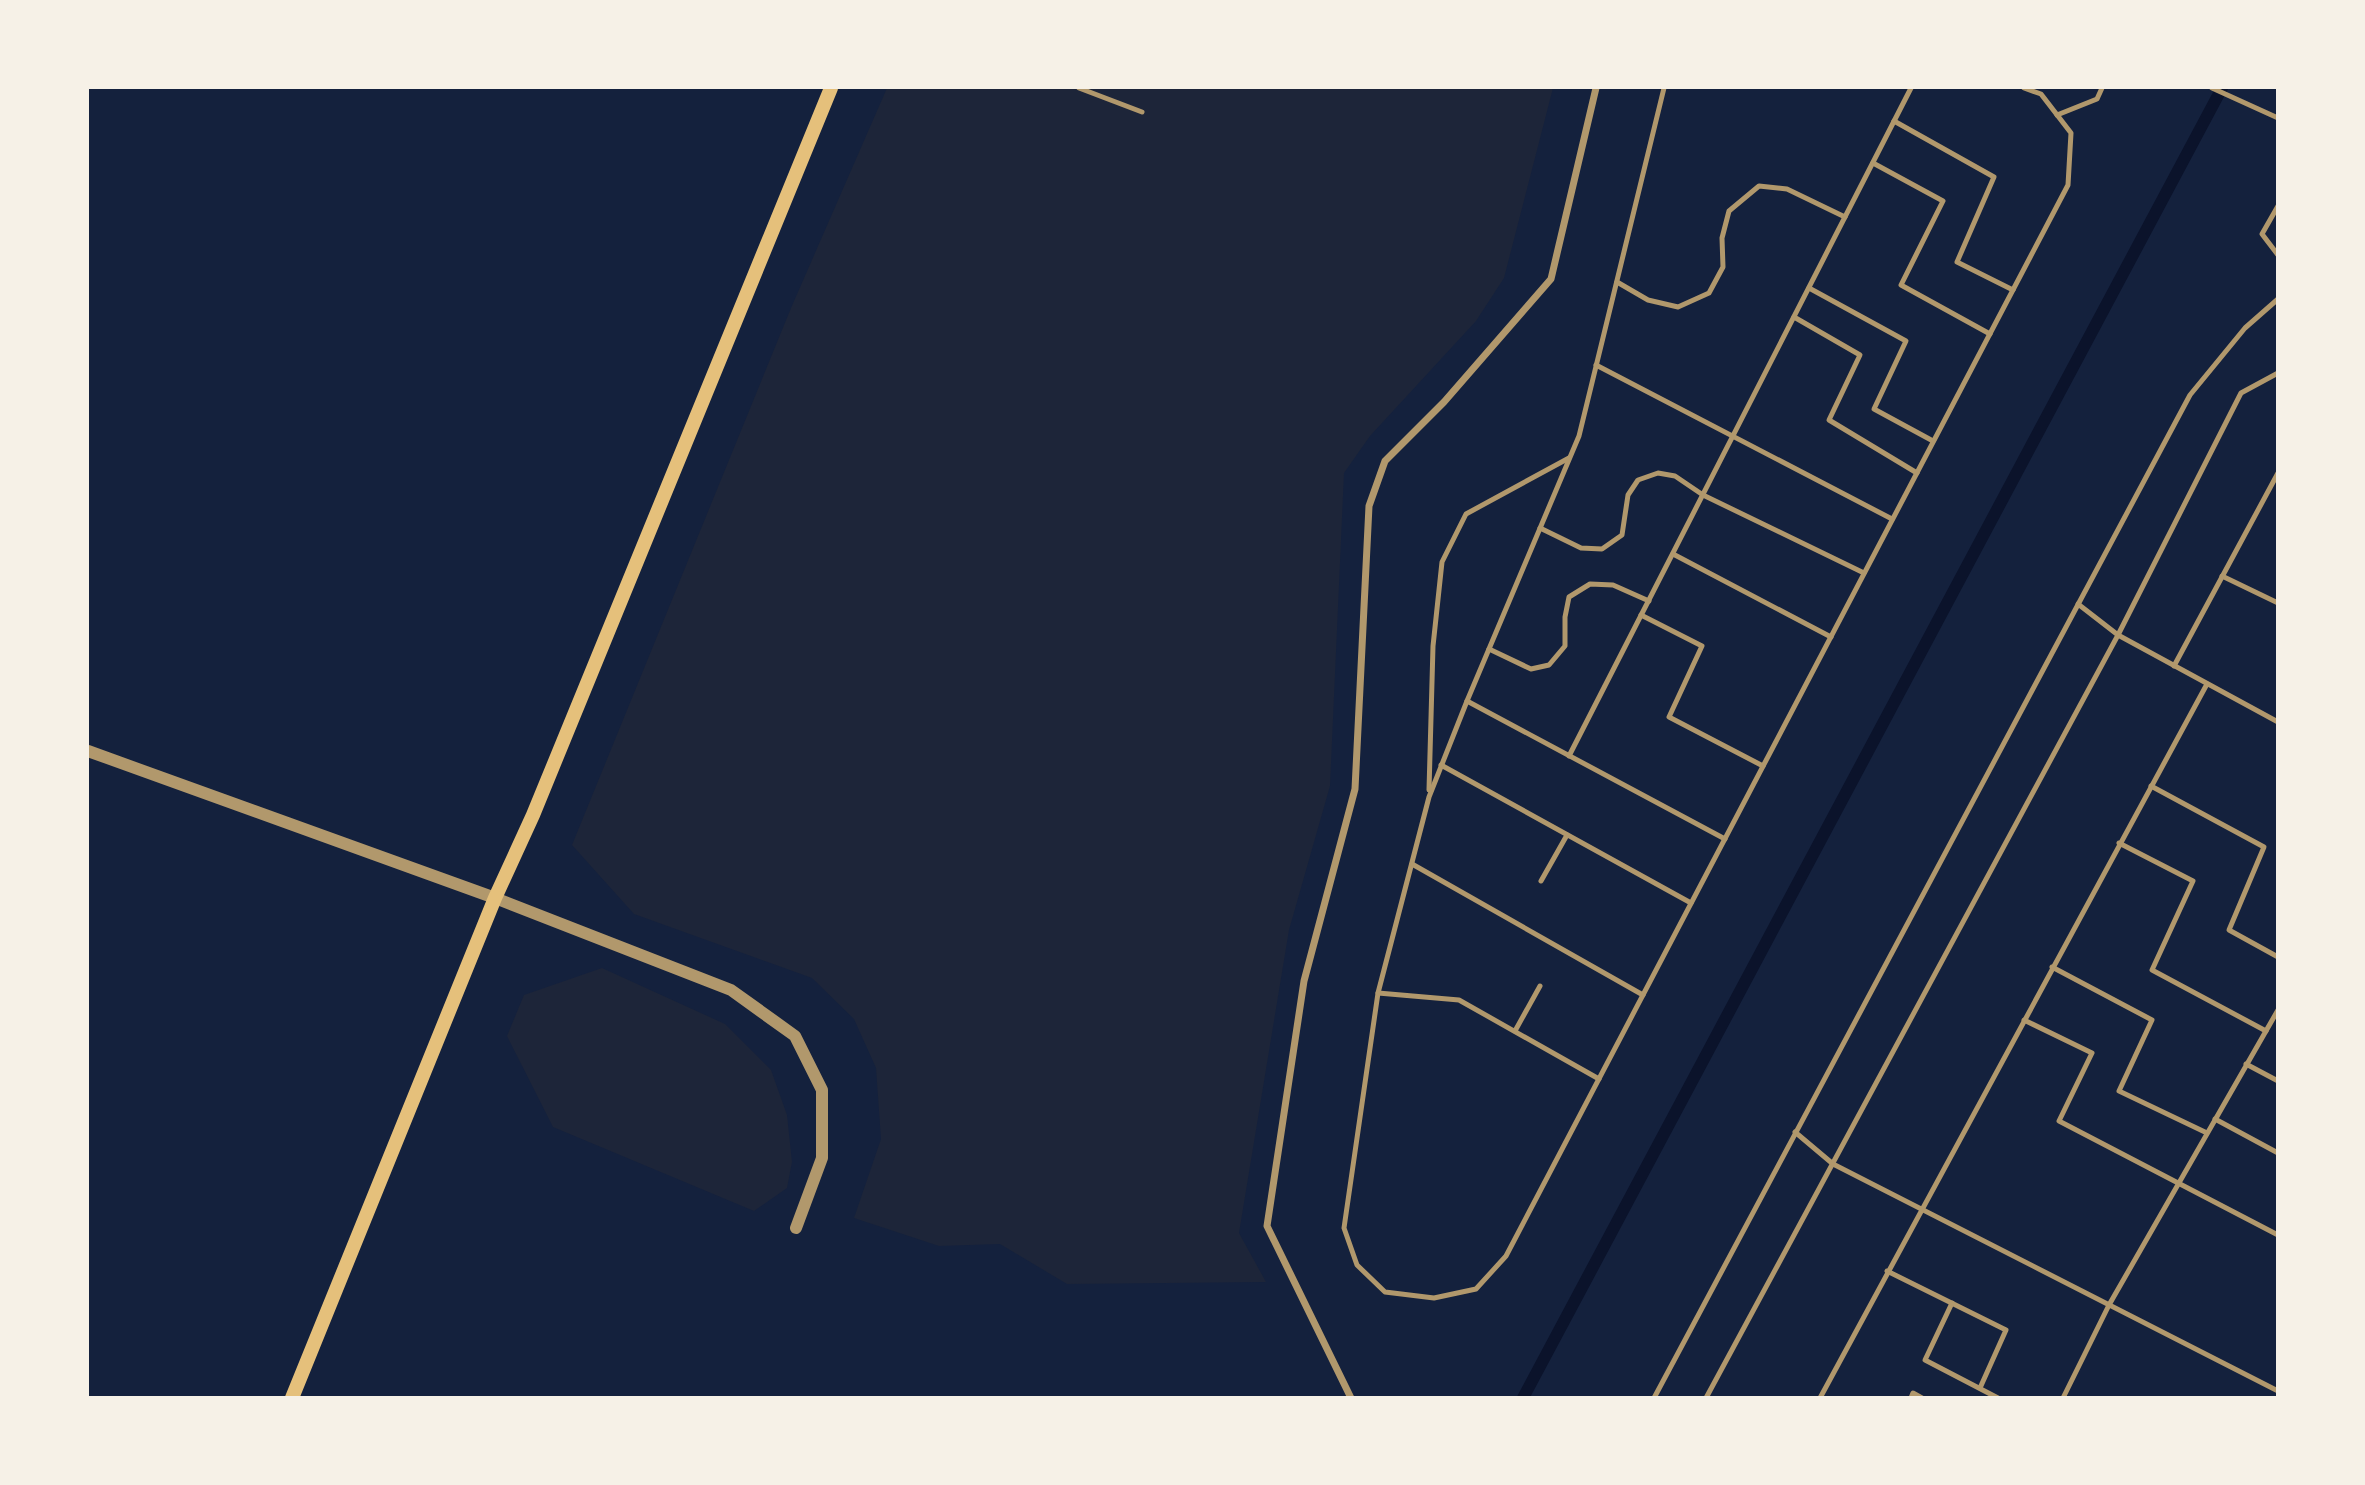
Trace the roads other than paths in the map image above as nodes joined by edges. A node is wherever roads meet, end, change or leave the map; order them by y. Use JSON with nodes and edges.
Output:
{"nodes":[{"id":1,"x":831,"y":88,"type":"edge"},
{"id":2,"x":1079,"y":88,"type":"edge"},
{"id":3,"x":1596,"y":88,"type":"edge"},
{"id":4,"x":1664,"y":88,"type":"edge"},
{"id":5,"x":1911,"y":88,"type":"edge"},
{"id":6,"x":2024,"y":88,"type":"edge"},
{"id":7,"x":2102,"y":88,"type":"edge"},
{"id":8,"x":2212,"y":88,"type":"edge"},
{"id":9,"x":1142,"y":112,"type":"dead end"},
{"id":10,"x":2057,"y":115,"type":"junction"},
{"id":11,"x":2277,"y":118,"type":"edge"},
{"id":12,"x":1894,"y":121,"type":"junction"},
{"id":13,"x":1873,"y":163,"type":"junction"},
{"id":14,"x":2277,"y":206,"type":"edge"},
{"id":15,"x":1845,"y":217,"type":"junction"},
{"id":16,"x":2277,"y":255,"type":"edge"},
{"id":17,"x":1617,"y":282,"type":"junction"},
{"id":18,"x":1809,"y":288,"type":"junction"},
{"id":19,"x":2013,"y":290,"type":"junction"},
{"id":20,"x":2277,"y":299,"type":"edge"},
{"id":21,"x":1794,"y":317,"type":"junction"},
{"id":22,"x":1990,"y":334,"type":"junction"},
{"id":23,"x":1596,"y":365,"type":"junction"},
{"id":24,"x":2277,"y":373,"type":"edge"},
{"id":25,"x":1733,"y":436,"type":"junction"},
{"id":26,"x":1933,"y":441,"type":"junction"},
{"id":27,"x":1570,"y":458,"type":"junction"},
{"id":28,"x":1917,"y":473,"type":"junction"},
{"id":29,"x":2277,"y":473,"type":"edge"},
{"id":30,"x":1703,"y":495,"type":"junction"},
{"id":31,"x":1892,"y":519,"type":"junction"},
{"id":32,"x":1540,"y":528,"type":"junction"},
{"id":33,"x":1673,"y":554,"type":"junction"},
{"id":34,"x":1864,"y":573,"type":"junction"},
{"id":35,"x":2222,"y":576,"type":"junction"},
{"id":36,"x":1649,"y":601,"type":"junction"},
{"id":37,"x":2277,"y":603,"type":"edge"},
{"id":38,"x":2078,"y":604,"type":"junction"},
{"id":39,"x":1641,"y":615,"type":"junction"},
{"id":40,"x":2118,"y":635,"type":"junction"},
{"id":41,"x":1831,"y":637,"type":"junction"},
{"id":42,"x":1489,"y":649,"type":"junction"},
{"id":43,"x":2174,"y":666,"type":"junction"},
{"id":44,"x":2207,"y":684,"type":"junction"},
{"id":45,"x":1467,"y":701,"type":"junction"},
{"id":46,"x":2277,"y":722,"type":"edge"},
{"id":47,"x":88,"y":751,"type":"edge"},
{"id":48,"x":1569,"y":756,"type":"junction"},
{"id":49,"x":1441,"y":765,"type":"junction"},
{"id":50,"x":1763,"y":766,"type":"junction"},
{"id":51,"x":2151,"y":786,"type":"junction"},
{"id":52,"x":1429,"y":797,"type":"junction"},
{"id":53,"x":1567,"y":835,"type":"junction"},
{"id":54,"x":1725,"y":839,"type":"junction"},
{"id":55,"x":2119,"y":843,"type":"junction"},
{"id":56,"x":1412,"y":864,"type":"junction"},
{"id":57,"x":1541,"y":881,"type":"dead end"},
{"id":58,"x":495,"y":898,"type":"junction"},
{"id":59,"x":1691,"y":903,"type":"junction"},
{"id":60,"x":2277,"y":957,"type":"edge"},
{"id":61,"x":2052,"y":967,"type":"junction"},
{"id":62,"x":1540,"y":986,"type":"dead end"},
{"id":63,"x":1378,"y":993,"type":"junction"},
{"id":64,"x":1643,"y":995,"type":"junction"},
{"id":65,"x":2277,"y":1010,"type":"edge"},
{"id":66,"x":2024,"y":1020,"type":"junction"},
{"id":67,"x":1516,"y":1031,"type":"junction"},
{"id":68,"x":2266,"y":1031,"type":"junction"},
{"id":69,"x":2246,"y":1064,"type":"junction"},
{"id":70,"x":1599,"y":1079,"type":"junction"},
{"id":71,"x":2277,"y":1081,"type":"edge"},
{"id":72,"x":2215,"y":1119,"type":"junction"},
{"id":73,"x":1795,"y":1132,"type":"junction"},
{"id":74,"x":2207,"y":1133,"type":"junction"},
{"id":75,"x":2277,"y":1153,"type":"edge"},
{"id":76,"x":1833,"y":1164,"type":"junction"},
{"id":77,"x":2178,"y":1185,"type":"junction"},
{"id":78,"x":1921,"y":1208,"type":"junction"},
{"id":79,"x":796,"y":1228,"type":"dead end"},
{"id":80,"x":2277,"y":1235,"type":"edge"},
{"id":81,"x":1887,"y":1271,"type":"junction"},
{"id":82,"x":1952,"y":1303,"type":"junction"},
{"id":83,"x":2109,"y":1305,"type":"junction"},
{"id":84,"x":1980,"y":1388,"type":"junction"},
{"id":85,"x":2277,"y":1391,"type":"edge"},
{"id":86,"x":292,"y":1398,"type":"edge"},
{"id":87,"x":1351,"y":1398,"type":"edge"},
{"id":88,"x":1654,"y":1398,"type":"edge"},
{"id":89,"x":1706,"y":1398,"type":"edge"},
{"id":90,"x":1820,"y":1398,"type":"edge"},
{"id":91,"x":1911,"y":1398,"type":"edge"},
{"id":92,"x":1922,"y":1398,"type":"edge"},
{"id":93,"x":1998,"y":1398,"type":"edge"},
{"id":94,"x":2063,"y":1398,"type":"edge"}],
"edges":[{"from":1,"to":58,"type":"main road"},
{"from":2,"to":9,"type":"lane"},
{"from":3,"to":87,"type":"street"},
{"from":4,"to":17,"type":"lane"},
{"from":5,"to":12,"type":"lane"},
{"from":6,"to":10,"type":"lane"},
{"from":7,"to":10,"type":"lane"},
{"from":8,"to":11,"type":"lane"},
{"from":10,"to":19,"type":"lane"},
{"from":12,"to":13,"type":"lane"},
{"from":12,"to":19,"type":"lane"},
{"from":13,"to":15,"type":"lane"},
{"from":13,"to":22,"type":"lane"},
{"from":14,"to":16,"type":"lane"},
{"from":15,"to":17,"type":"lane"},
{"from":15,"to":18,"type":"lane"},
{"from":17,"to":23,"type":"lane"},
{"from":18,"to":21,"type":"lane"},
{"from":18,"to":26,"type":"lane"},
{"from":19,"to":22,"type":"lane"},
{"from":20,"to":38,"type":"lane"},
{"from":21,"to":25,"type":"lane"},
{"from":21,"to":28,"type":"lane"},
{"from":22,"to":26,"type":"lane"},
{"from":23,"to":25,"type":"lane"},
{"from":23,"to":27,"type":"lane"},
{"from":24,"to":40,"type":"lane"},
{"from":25,"to":30,"type":"lane"},
{"from":25,"to":31,"type":"lane"},
{"from":26,"to":28,"type":"lane"},
{"from":27,"to":32,"type":"lane"},
{"from":27,"to":52,"type":"lane"},
{"from":28,"to":31,"type":"lane"},
{"from":29,"to":35,"type":"lane"},
{"from":30,"to":32,"type":"lane"},
{"from":30,"to":33,"type":"lane"},
{"from":30,"to":34,"type":"lane"},
{"from":31,"to":34,"type":"lane"},
{"from":32,"to":42,"type":"lane"},
{"from":33,"to":36,"type":"lane"},
{"from":33,"to":41,"type":"lane"},
{"from":34,"to":41,"type":"lane"},
{"from":35,"to":37,"type":"lane"},
{"from":35,"to":43,"type":"lane"},
{"from":36,"to":39,"type":"lane"},
{"from":36,"to":42,"type":"lane"},
{"from":38,"to":40,"type":"lane"},
{"from":38,"to":73,"type":"lane"},
{"from":39,"to":48,"type":"lane"},
{"from":39,"to":50,"type":"lane"},
{"from":40,"to":43,"type":"lane"},
{"from":40,"to":76,"type":"lane"},
{"from":41,"to":50,"type":"lane"},
{"from":42,"to":45,"type":"lane"},
{"from":43,"to":44,"type":"lane"},
{"from":44,"to":46,"type":"lane"},
{"from":44,"to":51,"type":"lane"},
{"from":45,"to":48,"type":"lane"},
{"from":45,"to":49,"type":"lane"},
{"from":47,"to":58,"type":"street"},
{"from":48,"to":54,"type":"lane"},
{"from":49,"to":52,"type":"lane"},
{"from":49,"to":53,"type":"lane"},
{"from":50,"to":54,"type":"lane"},
{"from":51,"to":55,"type":"lane"},
{"from":51,"to":60,"type":"lane"},
{"from":52,"to":56,"type":"lane"},
{"from":53,"to":57,"type":"lane"},
{"from":53,"to":59,"type":"lane"},
{"from":54,"to":59,"type":"lane"},
{"from":55,"to":61,"type":"lane"},
{"from":55,"to":68,"type":"lane"},
{"from":56,"to":63,"type":"lane"},
{"from":56,"to":64,"type":"lane"},
{"from":58,"to":79,"type":"street"},
{"from":58,"to":86,"type":"main road"},
{"from":59,"to":64,"type":"lane"},
{"from":61,"to":66,"type":"lane"},
{"from":61,"to":74,"type":"lane"},
{"from":62,"to":67,"type":"lane"},
{"from":63,"to":67,"type":"lane"},
{"from":63,"to":70,"type":"lane"},
{"from":64,"to":70,"type":"lane"},
{"from":65,"to":68,"type":"lane"},
{"from":66,"to":77,"type":"lane"},
{"from":66,"to":78,"type":"lane"},
{"from":67,"to":70,"type":"lane"},
{"from":68,"to":69,"type":"lane"},
{"from":69,"to":71,"type":"lane"},
{"from":69,"to":72,"type":"lane"},
{"from":72,"to":74,"type":"lane"},
{"from":72,"to":75,"type":"lane"},
{"from":73,"to":76,"type":"lane"},
{"from":73,"to":88,"type":"lane"},
{"from":74,"to":77,"type":"lane"},
{"from":76,"to":78,"type":"lane"},
{"from":76,"to":89,"type":"lane"},
{"from":77,"to":80,"type":"lane"},
{"from":77,"to":83,"type":"lane"},
{"from":78,"to":81,"type":"lane"},
{"from":78,"to":83,"type":"lane"},
{"from":81,"to":82,"type":"lane"},
{"from":81,"to":90,"type":"lane"},
{"from":82,"to":84,"type":"lane"},
{"from":82,"to":84,"type":"lane"},
{"from":83,"to":85,"type":"lane"},
{"from":83,"to":94,"type":"lane"},
{"from":84,"to":93,"type":"lane"},
{"from":91,"to":92,"type":"lane"}]}
